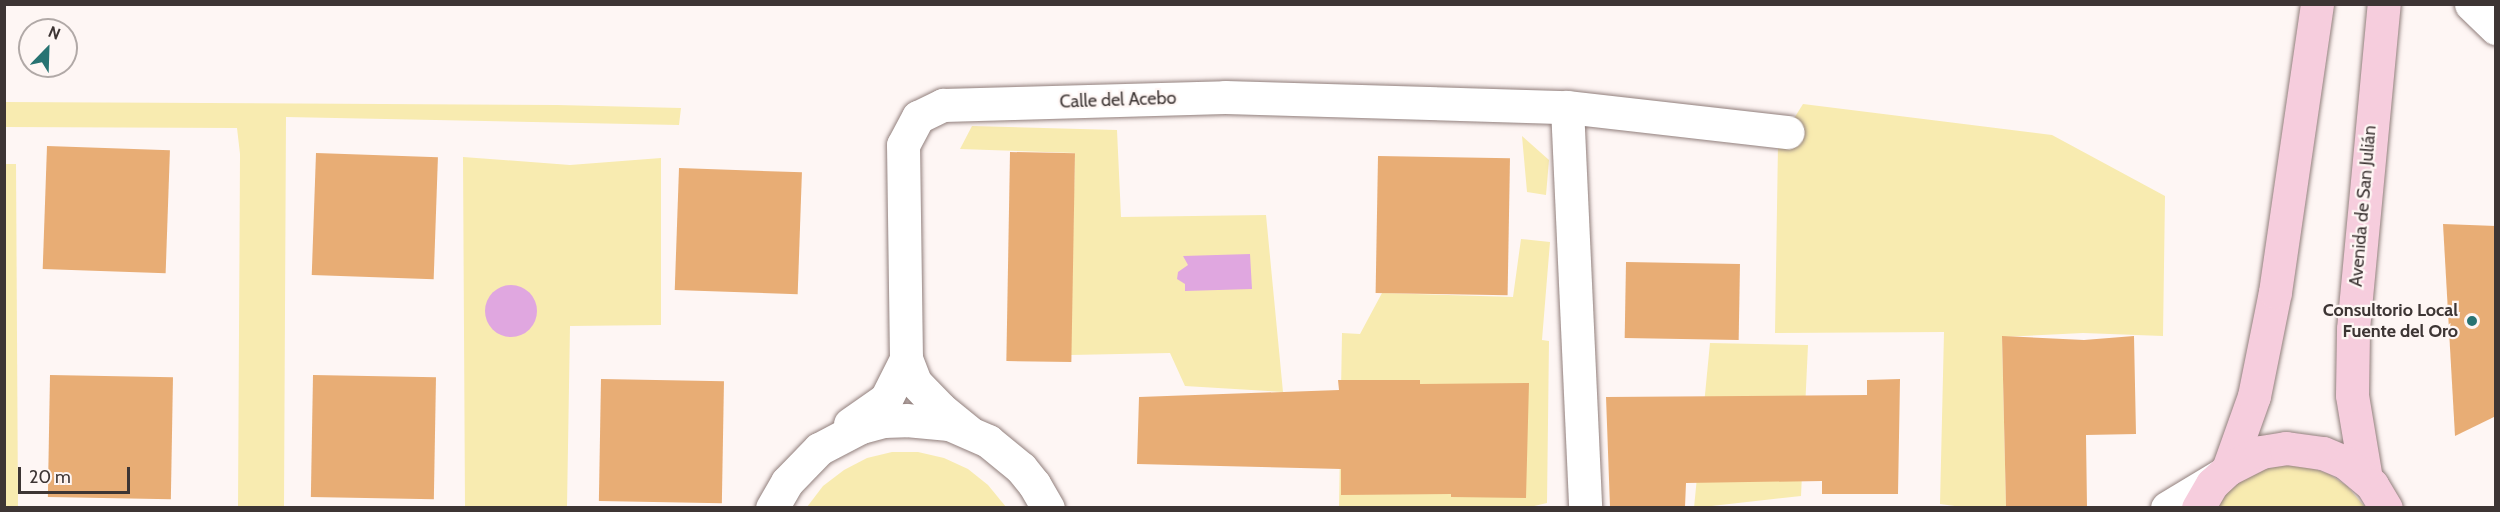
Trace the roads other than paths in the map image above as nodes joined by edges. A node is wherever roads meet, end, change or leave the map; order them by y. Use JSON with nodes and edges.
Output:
{"nodes":[{"id":1,"x":2317,"y":4,"type":"edge"},
{"id":2,"x":2384,"y":4,"type":"edge"},
{"id":3,"x":2470,"y":4,"type":"edge"},
{"id":4,"x":2496,"y":28,"type":"edge"},
{"id":5,"x":1567,"y":107,"type":"junction"},
{"id":6,"x":1788,"y":132,"type":"dead end"},
{"id":7,"x":906,"y":359,"type":"junction"},
{"id":8,"x":968,"y":431,"type":"junction"},
{"id":9,"x":839,"y":437,"type":"junction"},
{"id":10,"x":2224,"y":473,"type":"junction"},
{"id":11,"x":2366,"y":479,"type":"junction"},
{"id":12,"x":772,"y":505,"type":"edge"},
{"id":13,"x":1048,"y":506,"type":"edge"},
{"id":14,"x":1585,"y":507,"type":"edge"},
{"id":15,"x":2167,"y":507,"type":"edge"},
{"id":16,"x":2198,"y":507,"type":"edge"},
{"id":17,"x":2386,"y":507,"type":"edge"}],
"edges":[{"from":1,"to":10,"type":"main road"},
{"from":2,"to":11,"type":"main road","name":"Avenida de San Julián"},
{"from":3,"to":4,"type":"street"},
{"from":5,"to":6,"type":"street","name":"Calle del Acebo"},
{"from":5,"to":7,"type":"street","name":"Calle del Acebo"},
{"from":5,"to":14,"type":"street"},
{"from":7,"to":8,"type":"street","name":"Calle del Acebo"},
{"from":7,"to":9,"type":"street","name":"Calle del Acebo"},
{"from":8,"to":9,"type":"street"},
{"from":8,"to":13,"type":"street"},
{"from":9,"to":12,"type":"street"},
{"from":10,"to":11,"type":"main road"},
{"from":10,"to":15,"type":"street"},
{"from":10,"to":16,"type":"main road"},
{"from":11,"to":17,"type":"main road"}]}
